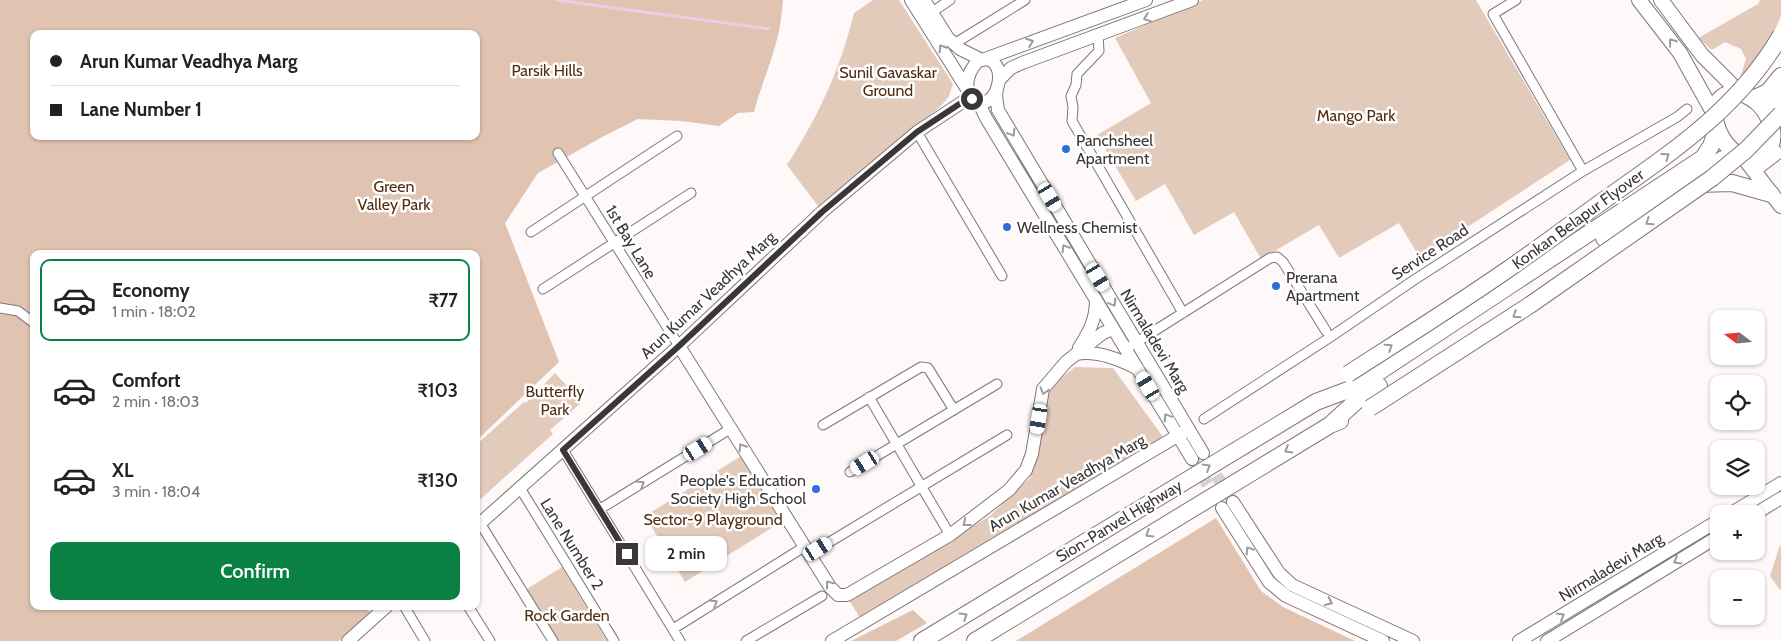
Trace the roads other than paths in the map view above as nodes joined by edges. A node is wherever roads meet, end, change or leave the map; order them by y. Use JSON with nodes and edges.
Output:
{"nodes":[{"id":1,"x":912,"y":0,"type":"edge"},
{"id":2,"x":924,"y":0,"type":"edge"},
{"id":3,"x":950,"y":0,"type":"edge"},
{"id":4,"x":1025,"y":0,"type":"edge"},
{"id":5,"x":1192,"y":0,"type":"edge"},
{"id":6,"x":1516,"y":0,"type":"edge"},
{"id":7,"x":1639,"y":0,"type":"edge"},
{"id":8,"x":1661,"y":0,"type":"edge"},
{"id":9,"x":1141,"y":1,"type":"edge"},
{"id":10,"x":932,"y":12,"type":"junction"},
{"id":11,"x":1781,"y":35,"type":"edge"},
{"id":12,"x":1098,"y":36,"type":"junction"},
{"id":13,"x":954,"y":44,"type":"junction"},
{"id":14,"x":1702,"y":55,"type":"junction"},
{"id":15,"x":983,"y":60,"type":"junction"},
{"id":16,"x":1688,"y":66,"type":"junction"},
{"id":17,"x":1781,"y":76,"type":"edge"},
{"id":18,"x":998,"y":84,"type":"junction"},
{"id":19,"x":1746,"y":96,"type":"junction"},
{"id":20,"x":1781,"y":96,"type":"edge"},
{"id":21,"x":972,"y":97,"type":"junction"},
{"id":22,"x":1687,"y":109,"type":"dead end"},
{"id":23,"x":1774,"y":114,"type":"edge"},
{"id":24,"x":1716,"y":121,"type":"junction"},
{"id":25,"x":917,"y":132,"type":"junction"},
{"id":26,"x":677,"y":136,"type":"dead end"},
{"id":27,"x":558,"y":153,"type":"dead end"},
{"id":28,"x":1776,"y":153,"type":"edge"},
{"id":29,"x":1745,"y":161,"type":"junction"},
{"id":30,"x":1583,"y":171,"type":"junction"},
{"id":31,"x":1676,"y":189,"type":"junction"},
{"id":32,"x":691,"y":193,"type":"dead end"},
{"id":33,"x":585,"y":196,"type":"junction"},
{"id":34,"x":1776,"y":200,"type":"edge"},
{"id":35,"x":531,"y":232,"type":"dead end"},
{"id":36,"x":614,"y":243,"type":"junction"},
{"id":37,"x":1002,"y":276,"type":"dead end"},
{"id":38,"x":543,"y":289,"type":"dead end"},
{"id":39,"x":1096,"y":300,"type":"junction"},
{"id":40,"x":0,"y":308,"type":"edge"},
{"id":41,"x":1183,"y":313,"type":"junction"},
{"id":42,"x":30,"y":320,"type":"edge"},
{"id":43,"x":1113,"y":328,"type":"junction"},
{"id":44,"x":1326,"y":331,"type":"dead end"},
{"id":45,"x":1136,"y":342,"type":"junction"},
{"id":46,"x":679,"y":346,"type":"junction"},
{"id":47,"x":1125,"y":349,"type":"junction"},
{"id":48,"x":1075,"y":354,"type":"junction"},
{"id":49,"x":1138,"y":369,"type":"junction"},
{"id":50,"x":997,"y":384,"type":"dead end"},
{"id":51,"x":869,"y":397,"type":"junction"},
{"id":52,"x":1316,"y":402,"type":"junction"},
{"id":53,"x":954,"y":410,"type":"junction"},
{"id":54,"x":1204,"y":420,"type":"dead end"},
{"id":55,"x":823,"y":425,"type":"dead end"},
{"id":56,"x":1330,"y":425,"type":"junction"},
{"id":57,"x":730,"y":429,"type":"junction"},
{"id":58,"x":1184,"y":433,"type":"junction"},
{"id":59,"x":1007,"y":435,"type":"dead end"},
{"id":60,"x":896,"y":444,"type":"junction"},
{"id":61,"x":563,"y":450,"type":"junction"},
{"id":62,"x":1198,"y":456,"type":"tunnel mouth"},
{"id":63,"x":850,"y":472,"type":"dead end"},
{"id":64,"x":1781,"y":483,"type":"edge"},
{"id":65,"x":921,"y":486,"type":"junction"},
{"id":66,"x":520,"y":488,"type":"junction"},
{"id":67,"x":1781,"y":498,"type":"edge"},
{"id":68,"x":1228,"y":505,"type":"tunnel mouth"},
{"id":69,"x":1745,"y":505,"type":"edge"},
{"id":70,"x":1765,"y":508,"type":"edge"},
{"id":71,"x":600,"y":509,"type":"junction"},
{"id":72,"x":480,"y":523,"type":"edge"},
{"id":73,"x":1710,"y":525,"type":"edge"},
{"id":74,"x":480,"y":528,"type":"edge"},
{"id":75,"x":950,"y":535,"type":"junction"},
{"id":76,"x":1710,"y":541,"type":"edge"},
{"id":77,"x":804,"y":547,"type":"junction"},
{"id":78,"x":818,"y":549,"type":"dead end"},
{"id":79,"x":1282,"y":585,"type":"junction"},
{"id":80,"x":822,"y":596,"type":"dead end"},
{"id":81,"x":383,"y":610,"type":"edge"},
{"id":82,"x":406,"y":610,"type":"edge"},
{"id":83,"x":471,"y":610,"type":"edge"},
{"id":84,"x":673,"y":629,"type":"junction"},
{"id":85,"x":354,"y":639,"type":"edge"},
{"id":86,"x":425,"y":641,"type":"edge"},
{"id":87,"x":490,"y":641,"type":"edge"},
{"id":88,"x":553,"y":641,"type":"edge"},
{"id":89,"x":614,"y":641,"type":"edge"},
{"id":90,"x":680,"y":641,"type":"edge"},
{"id":91,"x":746,"y":641,"type":"edge"},
{"id":92,"x":832,"y":641,"type":"edge"},
{"id":93,"x":922,"y":641,"type":"edge"},
{"id":94,"x":975,"y":641,"type":"edge"},
{"id":95,"x":1383,"y":641,"type":"edge"},
{"id":96,"x":1413,"y":641,"type":"edge"},
{"id":97,"x":1519,"y":641,"type":"edge"},
{"id":98,"x":1547,"y":641,"type":"edge"}],
"edges":[{"from":21,"to":1,"type":"main road","name":"Nirmaladevi Marg","one_way":true},
{"from":2,"to":10,"type":"main road"},
{"from":3,"to":10,"type":"street"},
{"from":4,"to":13,"type":"street"},
{"from":5,"to":12,"type":"main road","one_way":true},
{"from":6,"to":30,"type":"street"},
{"from":16,"to":7,"type":"main road","one_way":true},
{"from":8,"to":14,"type":"main road"},
{"from":15,"to":9,"type":"main road","one_way":true},
{"from":10,"to":13,"type":"main road"},
{"from":52,"to":11,"type":"highway","name":"Konkan Belapur Flyover","one_way":true,"bridge":true},
{"from":12,"to":18,"type":"main road"},
{"from":12,"to":41,"type":"street"},
{"from":13,"to":15,"type":"main road"},
{"from":14,"to":16,"type":"main road"},
{"from":14,"to":19,"type":"main road"},
{"from":15,"to":18,"type":"main road"},
{"from":15,"to":21,"type":"main road"},
{"from":16,"to":24,"type":"main road"},
{"from":17,"to":19,"type":"highway"},
{"from":18,"to":21,"type":"main road"},
{"from":18,"to":45,"type":"main road","name":"Nirmaladevi Marg","one_way":true},
{"from":19,"to":23,"type":"highway"},
{"from":19,"to":24,"type":"highway"},
{"from":20,"to":23,"type":"highway"},
{"from":21,"to":25,"type":"main road","name":"Arun Kumar Veadhya Marg"},
{"from":39,"to":21,"type":"main road","name":"Nirmaladevi Marg","one_way":true},
{"from":22,"to":30,"type":"street","name":"Service Road"},
{"from":23,"to":28,"type":"highway"},
{"from":23,"to":56,"type":"highway","one_way":true,"bridge":true},
{"from":24,"to":29,"type":"highway"},
{"from":24,"to":52,"type":"highway"},
{"from":25,"to":37,"type":"street"},
{"from":25,"to":46,"type":"main road","name":"Arun Kumar Veadhya Marg"},
{"from":26,"to":33,"type":"street"},
{"from":27,"to":33,"type":"street","name":"1st Bay Lane"},
{"from":28,"to":29,"type":"highway"},
{"from":29,"to":31,"type":"highway"},
{"from":29,"to":34,"type":"main road"},
{"from":30,"to":54,"type":"street","name":"Service Road"},
{"from":31,"to":34,"type":"highway"},
{"from":31,"to":56,"type":"highway"},
{"from":32,"to":36,"type":"street"},
{"from":33,"to":35,"type":"street"},
{"from":33,"to":36,"type":"street","name":"1st Bay Lane"},
{"from":36,"to":38,"type":"street"},
{"from":36,"to":46,"type":"street","name":"1st Bay Lane"},
{"from":39,"to":43,"type":"main road","name":"Nirmaladevi Marg"},
{"from":39,"to":48,"type":"main road"},
{"from":40,"to":42,"type":"street"},
{"from":41,"to":44,"type":"street"},
{"from":41,"to":45,"type":"street"},
{"from":43,"to":47,"type":"main road","name":"Nirmaladevi Marg"},
{"from":43,"to":48,"type":"main road"},
{"from":45,"to":47,"type":"street"},
{"from":45,"to":58,"type":"main road","name":"Nirmaladevi Marg"},
{"from":46,"to":57,"type":"main road"},
{"from":46,"to":61,"type":"main road","name":"Arun Kumar Veadhya Marg"},
{"from":47,"to":49,"type":"main road","name":"Nirmaladevi Marg"},
{"from":48,"to":49,"type":"main road"},
{"from":48,"to":75,"type":"main road","one_way":true},
{"from":58,"to":49,"type":"main road","name":"Nirmaladevi Marg","one_way":true},
{"from":50,"to":53,"type":"street"},
{"from":51,"to":53,"type":"street"},
{"from":51,"to":55,"type":"street"},
{"from":51,"to":60,"type":"street"},
{"from":93,"to":52,"type":"highway","name":"Sion-Panvel Highway","one_way":true},
{"from":53,"to":60,"type":"street"},
{"from":56,"to":94,"type":"highway","name":"Sion-Panvel Highway","one_way":true},
{"from":71,"to":57,"type":"street","one_way":true},
{"from":77,"to":57,"type":"main road","one_way":true},
{"from":58,"to":62,"type":"main road","name":"Nirmaladevi Marg"},
{"from":58,"to":92,"type":"main road","name":"Arun Kumar Veadhya Marg"},
{"from":59,"to":65,"type":"street"},
{"from":60,"to":63,"type":"street"},
{"from":60,"to":65,"type":"street"},
{"from":61,"to":66,"type":"main road","name":"Arun Kumar Veadhya Marg"},
{"from":61,"to":71,"type":"street"},
{"from":64,"to":69,"type":"main road"},
{"from":65,"to":75,"type":"street"},
{"from":65,"to":78,"type":"street"},
{"from":66,"to":72,"type":"main road","name":"Arun Kumar Veadhya Marg"},
{"from":66,"to":89,"type":"street","name":"Lane Number 2"},
{"from":67,"to":70,"type":"main road"},
{"from":68,"to":79,"type":"main road"},
{"from":71,"to":84,"type":"street"},
{"from":97,"to":73,"type":"main road","name":"Nirmaladevi Marg","one_way":true},
{"from":74,"to":88,"type":"street"},
{"from":75,"to":77,"type":"main road","one_way":true},
{"from":76,"to":98,"type":"main road","name":"Nirmaladevi Marg","one_way":true},
{"from":84,"to":77,"type":"street","one_way":true},
{"from":79,"to":95,"type":"main road"},
{"from":79,"to":96,"type":"main road","one_way":true},
{"from":80,"to":91,"type":"street"},
{"from":81,"to":85,"type":"main road"},
{"from":82,"to":86,"type":"street"},
{"from":83,"to":87,"type":"street"},
{"from":84,"to":90,"type":"street"}]}
